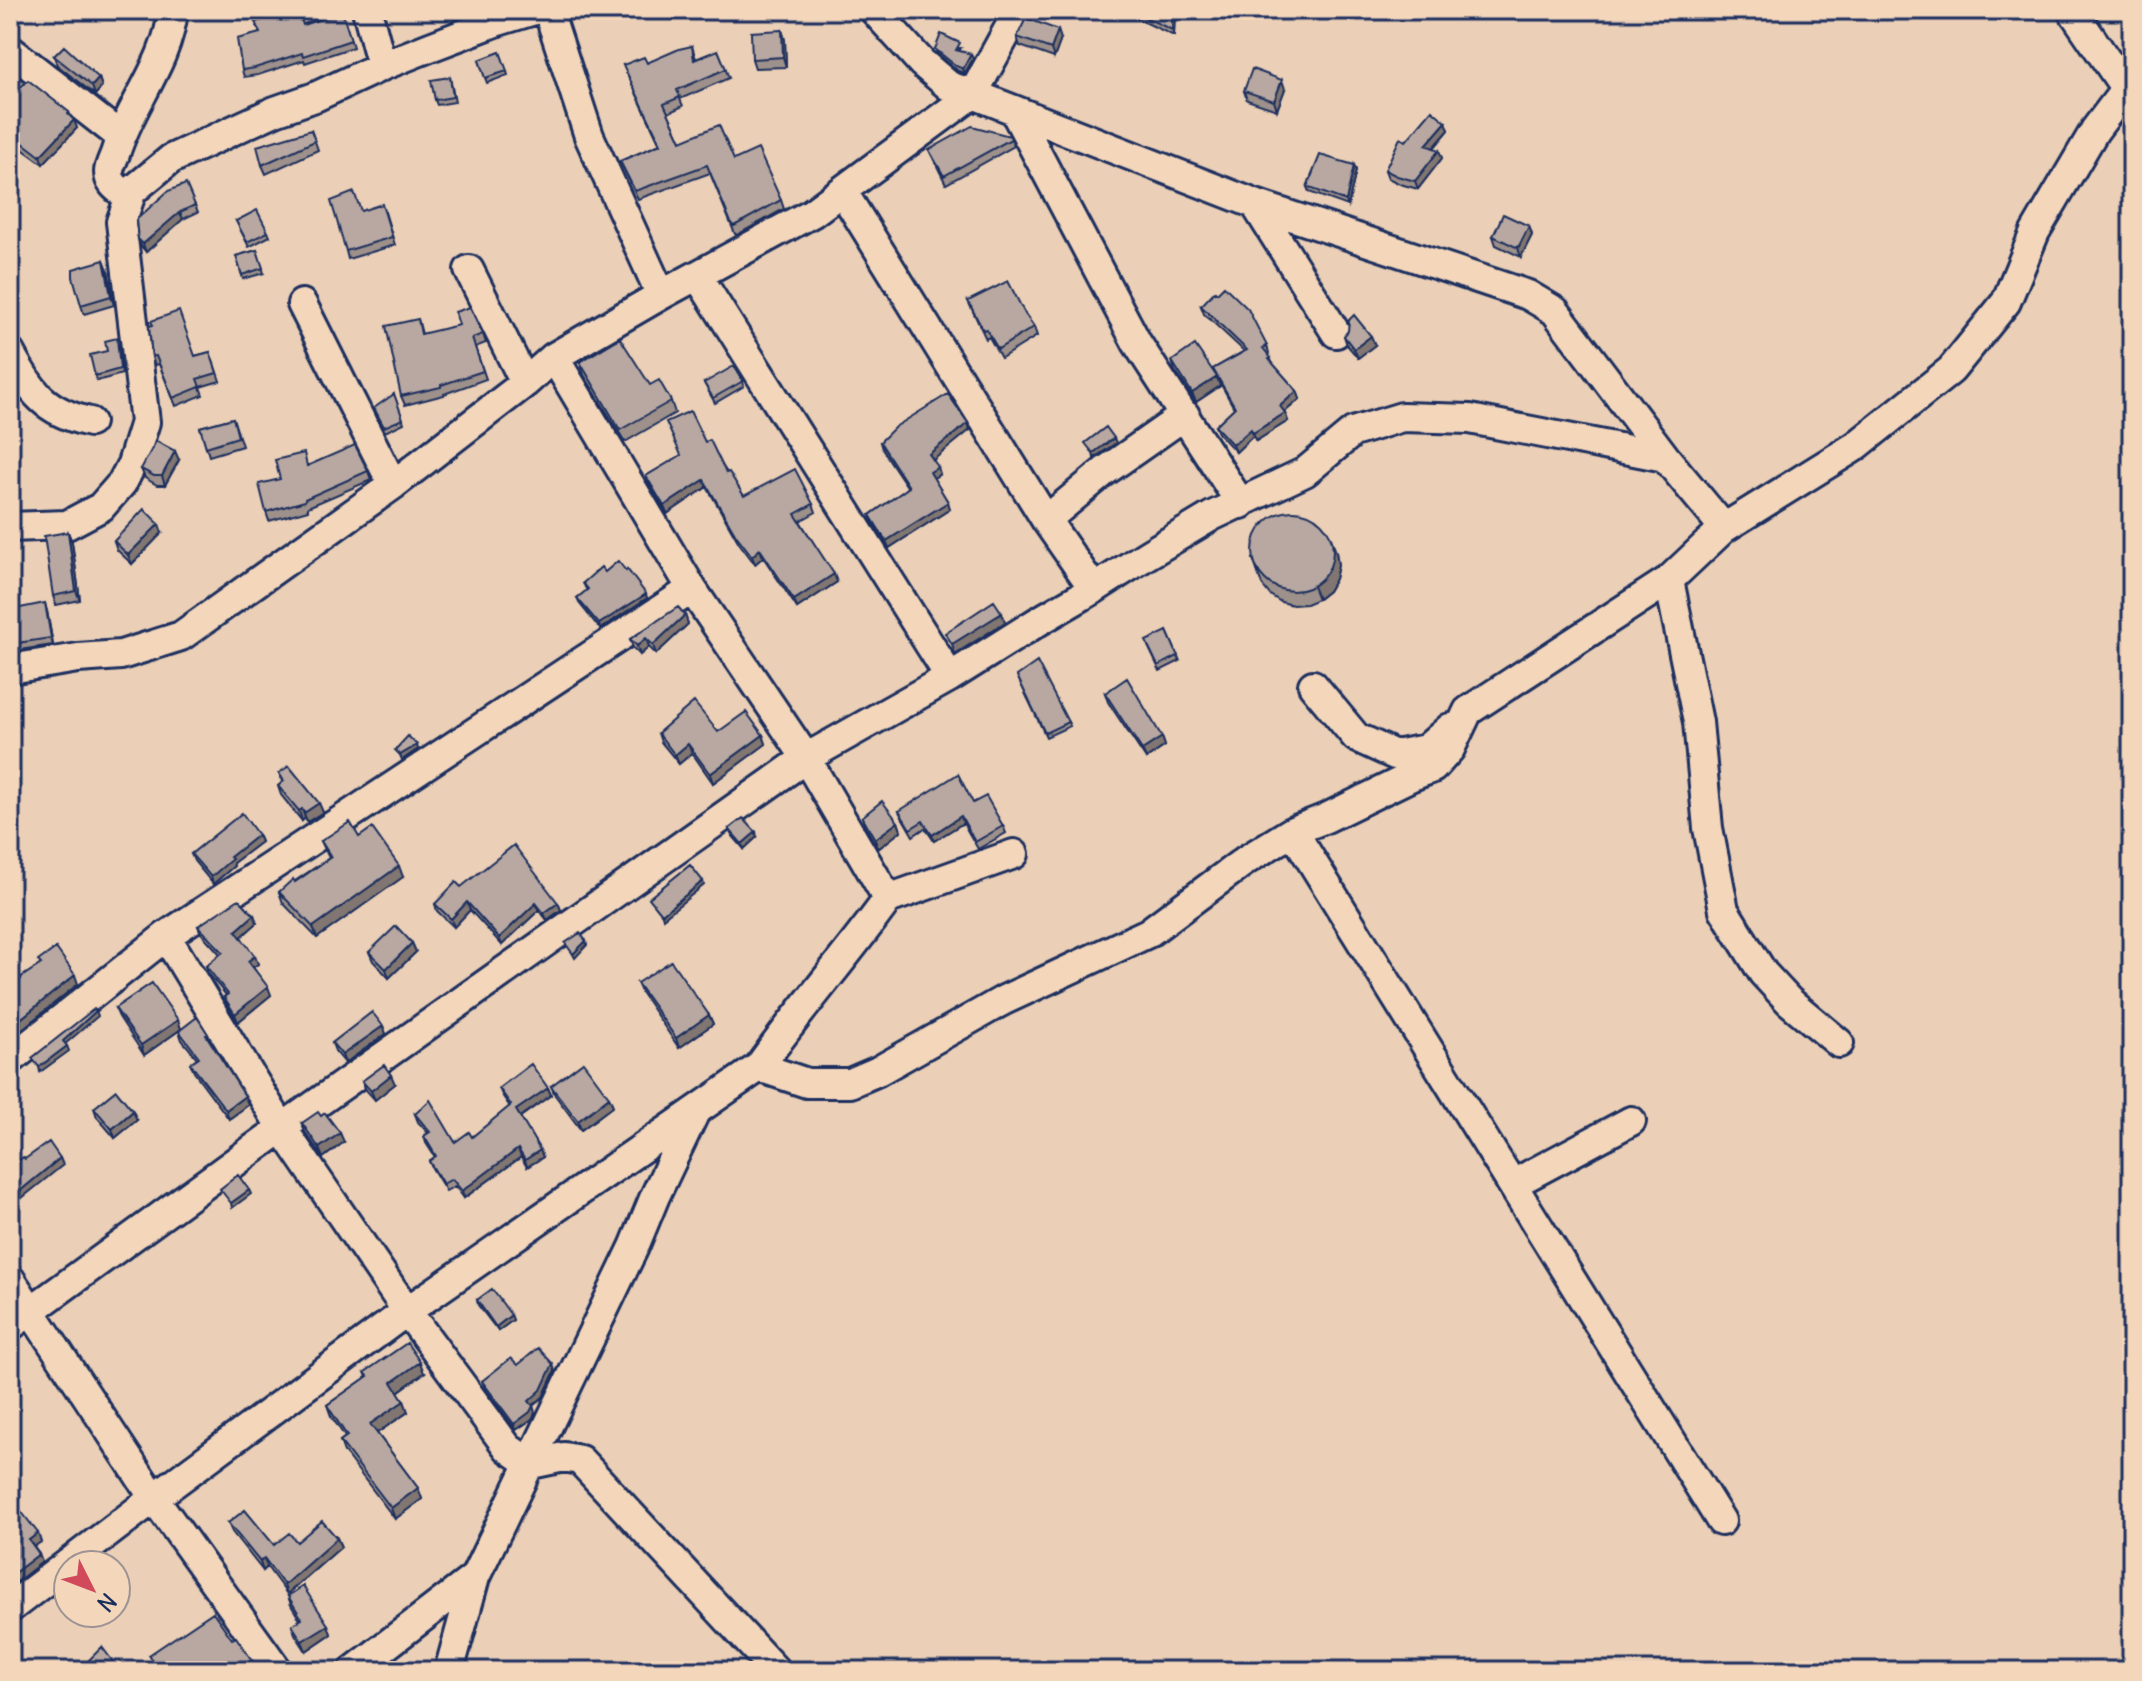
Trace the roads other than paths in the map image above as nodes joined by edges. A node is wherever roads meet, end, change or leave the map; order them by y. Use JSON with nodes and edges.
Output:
{"nodes":[{"id":1,"x":173,"y":10,"type":"edge"},
{"id":2,"x":367,"y":10,"type":"edge"},
{"id":3,"x":534,"y":10,"type":"edge"},
{"id":4,"x":548,"y":10,"type":"edge"},
{"id":5,"x":874,"y":10,"type":"edge"},
{"id":6,"x":1019,"y":10,"type":"edge"},
{"id":7,"x":2072,"y":10,"type":"edge"},
{"id":8,"x":10,"y":50,"type":"edge"},
{"id":9,"x":382,"y":66,"type":"junction"},
{"id":10,"x":2129,"y":85,"type":"edge"},
{"id":11,"x":973,"y":94,"type":"junction"},
{"id":12,"x":1014,"y":110,"type":"junction"},
{"id":13,"x":120,"y":136,"type":"junction"},
{"id":14,"x":132,"y":191,"type":"junction"},
{"id":15,"x":843,"y":192,"type":"junction"},
{"id":16,"x":1255,"y":204,"type":"junction"},
{"id":17,"x":469,"y":270,"type":"dead end"},
{"id":18,"x":698,"y":276,"type":"junction"},
{"id":19,"x":661,"y":295,"type":"junction"},
{"id":20,"x":302,"y":304,"type":"dead end"},
{"id":21,"x":1336,"y":333,"type":"dead end"},
{"id":22,"x":10,"y":353,"type":"edge"},
{"id":23,"x":554,"y":357,"type":"junction"},
{"id":24,"x":525,"y":383,"type":"junction"},
{"id":25,"x":1185,"y":415,"type":"junction"},
{"id":26,"x":90,"y":422,"type":"dead end"},
{"id":27,"x":1665,"y":457,"type":"junction"},
{"id":28,"x":393,"y":485,"type":"junction"},
{"id":29,"x":1241,"y":504,"type":"junction"},
{"id":30,"x":1046,"y":520,"type":"junction"},
{"id":31,"x":10,"y":527,"type":"edge"},
{"id":32,"x":1724,"y":528,"type":"junction"},
{"id":33,"x":1669,"y":580,"type":"junction"},
{"id":34,"x":692,"y":589,"type":"junction"},
{"id":35,"x":1094,"y":589,"type":"junction"},
{"id":36,"x":10,"y":669,"type":"edge"},
{"id":37,"x":950,"y":677,"type":"junction"},
{"id":38,"x":1313,"y":685,"type":"dead end"},
{"id":39,"x":1468,"y":711,"type":"junction"},
{"id":40,"x":806,"y":758,"type":"junction"},
{"id":41,"x":1293,"y":831,"type":"junction"},
{"id":42,"x":1014,"y":854,"type":"dead end"},
{"id":43,"x":888,"y":899,"type":"junction"},
{"id":44,"x":166,"y":936,"type":"junction"},
{"id":45,"x":1839,"y":1043,"type":"dead end"},
{"id":46,"x":10,"y":1060,"type":"edge"},
{"id":47,"x":759,"y":1067,"type":"junction"},
{"id":48,"x":695,"y":1111,"type":"junction"},
{"id":49,"x":1631,"y":1121,"type":"dead end"},
{"id":50,"x":282,"y":1128,"type":"junction"},
{"id":51,"x":1513,"y":1184,"type":"junction"},
{"id":52,"x":10,"y":1279,"type":"edge"},
{"id":53,"x":407,"y":1311,"type":"junction"},
{"id":54,"x":21,"y":1318,"type":"edge"},
{"id":55,"x":531,"y":1464,"type":"junction"},
{"id":56,"x":154,"y":1498,"type":"junction"},
{"id":57,"x":1721,"y":1521,"type":"dead end"},
{"id":58,"x":475,"y":1577,"type":"junction"},
{"id":59,"x":10,"y":1608,"type":"edge"},
{"id":60,"x":274,"y":1670,"type":"edge"},
{"id":61,"x":353,"y":1671,"type":"edge"},
{"id":62,"x":449,"y":1671,"type":"edge"},
{"id":63,"x":776,"y":1671,"type":"edge"}],
"edges":[{"from":1,"to":13,"type":"street"},
{"from":2,"to":9,"type":"street"},
{"from":3,"to":9,"type":"street"},
{"from":4,"to":19,"type":"street"},
{"from":5,"to":11,"type":"street"},
{"from":6,"to":11,"type":"street"},
{"from":7,"to":10,"type":"street"},
{"from":8,"to":13,"type":"street"},
{"from":9,"to":14,"type":"street"},
{"from":10,"to":32,"type":"street"},
{"from":11,"to":12,"type":"street"},
{"from":11,"to":15,"type":"street"},
{"from":12,"to":16,"type":"street"},
{"from":12,"to":25,"type":"street"},
{"from":13,"to":14,"type":"street"},
{"from":14,"to":31,"type":"street"},
{"from":15,"to":18,"type":"street"},
{"from":15,"to":30,"type":"street"},
{"from":16,"to":21,"type":"street"},
{"from":16,"to":27,"type":"street"},
{"from":17,"to":24,"type":"street"},
{"from":18,"to":19,"type":"street"},
{"from":18,"to":37,"type":"street"},
{"from":19,"to":23,"type":"street"},
{"from":20,"to":28,"type":"street"},
{"from":22,"to":26,"type":"street"},
{"from":23,"to":24,"type":"street"},
{"from":23,"to":34,"type":"street"},
{"from":24,"to":28,"type":"street"},
{"from":25,"to":29,"type":"street"},
{"from":25,"to":30,"type":"street"},
{"from":27,"to":29,"type":"street"},
{"from":27,"to":32,"type":"street"},
{"from":28,"to":36,"type":"street"},
{"from":29,"to":35,"type":"street"},
{"from":30,"to":35,"type":"street"},
{"from":32,"to":33,"type":"street"},
{"from":33,"to":39,"type":"street"},
{"from":33,"to":45,"type":"street"},
{"from":34,"to":40,"type":"street"},
{"from":34,"to":44,"type":"street"},
{"from":35,"to":37,"type":"street"},
{"from":37,"to":40,"type":"street"},
{"from":38,"to":39,"type":"street"},
{"from":39,"to":41,"type":"street"},
{"from":40,"to":43,"type":"street"},
{"from":40,"to":50,"type":"street"},
{"from":41,"to":47,"type":"street"},
{"from":41,"to":51,"type":"street"},
{"from":42,"to":43,"type":"street"},
{"from":43,"to":47,"type":"street"},
{"from":44,"to":46,"type":"street"},
{"from":44,"to":50,"type":"street"},
{"from":47,"to":48,"type":"street"},
{"from":48,"to":53,"type":"street"},
{"from":48,"to":55,"type":"street"},
{"from":49,"to":51,"type":"street"},
{"from":50,"to":53,"type":"street"},
{"from":50,"to":54,"type":"street"},
{"from":51,"to":57,"type":"street"},
{"from":52,"to":54,"type":"street"},
{"from":53,"to":55,"type":"street"},
{"from":53,"to":56,"type":"street"},
{"from":54,"to":56,"type":"street"},
{"from":55,"to":58,"type":"street"},
{"from":55,"to":63,"type":"street"},
{"from":56,"to":59,"type":"street"},
{"from":56,"to":60,"type":"street"},
{"from":58,"to":61,"type":"street"},
{"from":58,"to":62,"type":"street"}]}
